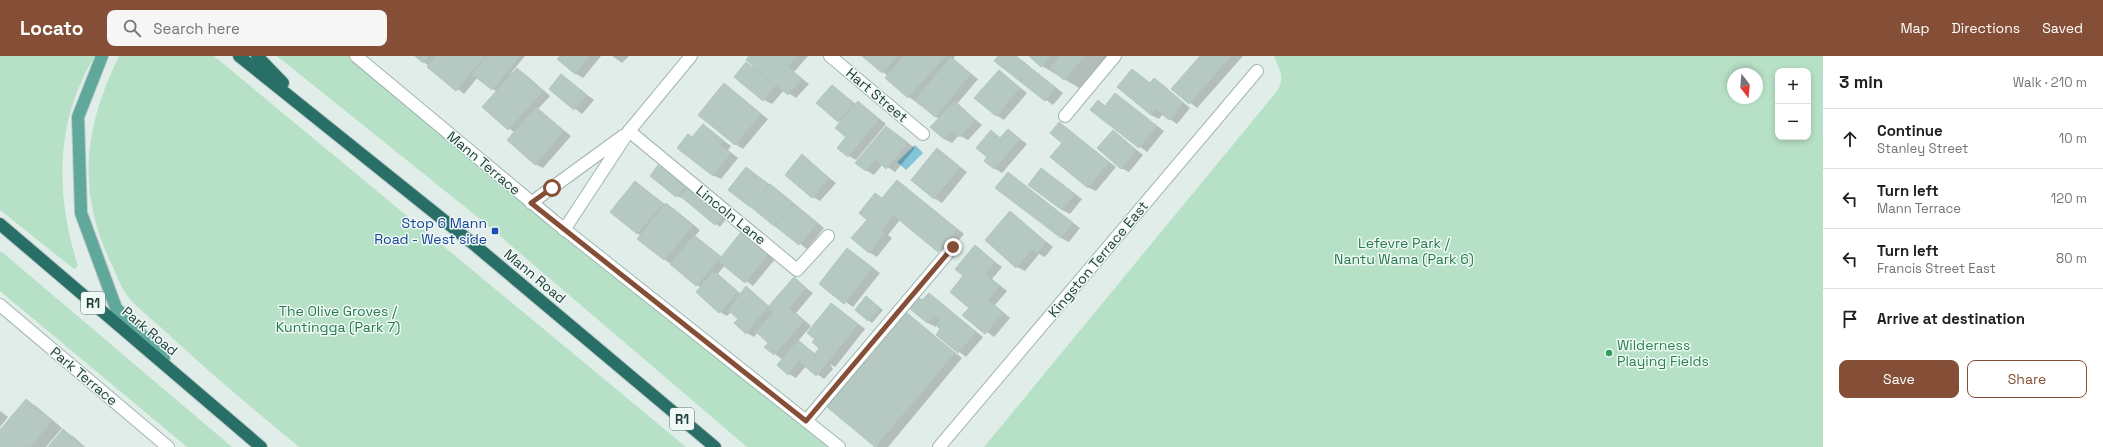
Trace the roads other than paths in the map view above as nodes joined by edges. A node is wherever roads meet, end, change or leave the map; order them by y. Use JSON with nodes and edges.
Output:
{"nodes":[{"id":1,"x":102,"y":56,"type":"edge"},
{"id":2,"x":239,"y":56,"type":"edge"},
{"id":3,"x":258,"y":56,"type":"edge"},
{"id":4,"x":356,"y":56,"type":"edge"},
{"id":5,"x":691,"y":56,"type":"edge"},
{"id":6,"x":830,"y":56,"type":"edge"},
{"id":7,"x":1115,"y":56,"type":"edge"},
{"id":8,"x":1257,"y":71,"type":"dead end"},
{"id":9,"x":1065,"y":116,"type":"dead end"},
{"id":10,"x":316,"y":117,"type":"junction"},
{"id":11,"x":628,"y":131,"type":"junction"},
{"id":12,"x":924,"y":134,"type":"dead end"},
{"id":13,"x":531,"y":203,"type":"junction"},
{"id":14,"x":0,"y":224,"type":"edge"},
{"id":15,"x":564,"y":230,"type":"junction"},
{"id":16,"x":828,"y":236,"type":"dead end"},
{"id":17,"x":953,"y":247,"type":"dead end"},
{"id":18,"x":0,"y":305,"type":"edge"},
{"id":19,"x":186,"y":382,"type":"junction"},
{"id":20,"x":806,"y":421,"type":"junction"},
{"id":21,"x":168,"y":447,"type":"edge"},
{"id":22,"x":261,"y":447,"type":"edge"},
{"id":23,"x":715,"y":447,"type":"edge"},
{"id":24,"x":839,"y":447,"type":"edge"},
{"id":25,"x":939,"y":447,"type":"edge"}],
"edges":[{"from":1,"to":19,"type":"main road"},
{"from":2,"to":10,"type":"highway","name":"Mann Road","number":"R1"},
{"from":3,"to":10,"type":"highway"},
{"from":4,"to":13,"type":"street","name":"Mann Terrace"},
{"from":5,"to":11,"type":"street"},
{"from":6,"to":12,"type":"street","name":"Hart Street"},
{"from":7,"to":9,"type":"street"},
{"from":8,"to":25,"type":"street","name":"Kingston Terrace East"},
{"from":10,"to":23,"type":"highway","name":"Mann Road","number":"R1"},
{"from":11,"to":13,"type":"street"},
{"from":11,"to":15,"type":"street"},
{"from":11,"to":16,"type":"street","name":"Lincoln Lane"},
{"from":13,"to":15,"type":"street","name":"Mann Terrace"},
{"from":14,"to":19,"type":"highway","name":"Park Road","number":"R1"},
{"from":15,"to":20,"type":"street","name":"Mann Terrace"},
{"from":17,"to":20,"type":"street"},
{"from":18,"to":21,"type":"street","name":"Park Terrace"},
{"from":19,"to":22,"type":"highway","name":"Park Road","number":"R1"},
{"from":20,"to":24,"type":"street","name":"Mann Terrace"}]}
